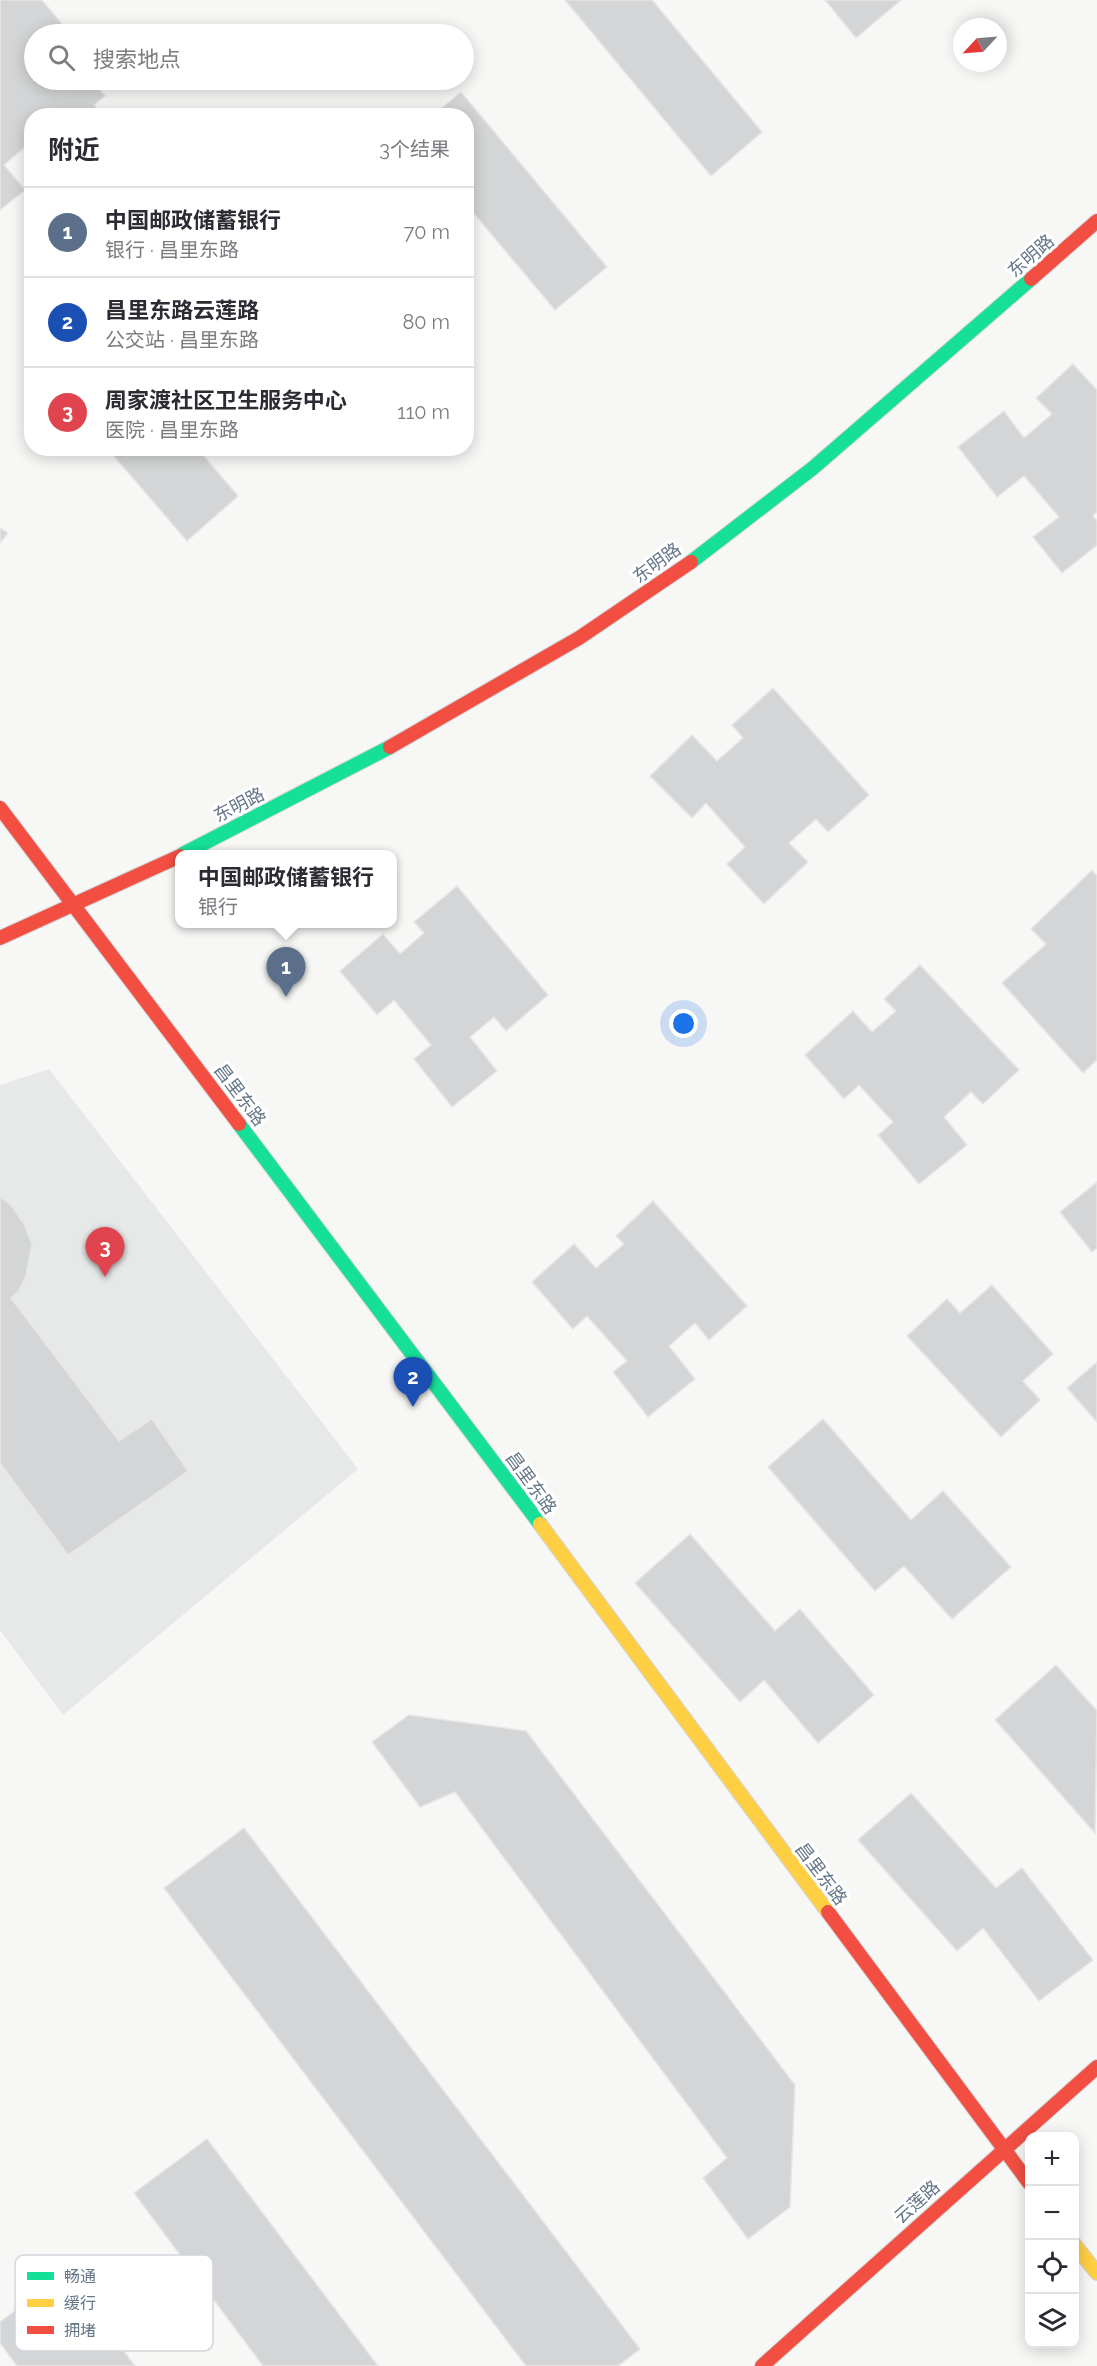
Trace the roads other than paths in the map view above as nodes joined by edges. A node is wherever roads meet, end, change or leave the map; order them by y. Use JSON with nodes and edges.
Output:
{"nodes":[{"id":1,"x":1097,"y":221,"type":"edge"},
{"id":2,"x":0,"y":808,"type":"edge"},
{"id":3,"x":191,"y":850,"type":"edge"},
{"id":4,"x":175,"y":858,"type":"edge"},
{"id":5,"x":74,"y":906,"type":"junction"},
{"id":6,"x":0,"y":938,"type":"edge"},
{"id":7,"x":1097,"y":2067,"type":"edge"},
{"id":8,"x":1003,"y":2149,"type":"junction"},
{"id":9,"x":1025,"y":2179,"type":"edge"},
{"id":10,"x":1079,"y":2250,"type":"edge"},
{"id":11,"x":1097,"y":2273,"type":"edge"},
{"id":12,"x":762,"y":2366,"type":"edge"}],
"edges":[{"from":1,"to":3,"type":"street","name":"东明路"},
{"from":2,"to":5,"type":"street","name":"昌里东路"},
{"from":4,"to":5,"type":"street","name":"东明路"},
{"from":5,"to":6,"type":"street","name":"东明路"},
{"from":5,"to":8,"type":"street","name":"昌里东路"},
{"from":7,"to":8,"type":"street","name":"云莲路"},
{"from":8,"to":9,"type":"street","name":"昌里东路"},
{"from":8,"to":12,"type":"street","name":"云莲路"},
{"from":10,"to":11,"type":"street"}]}
